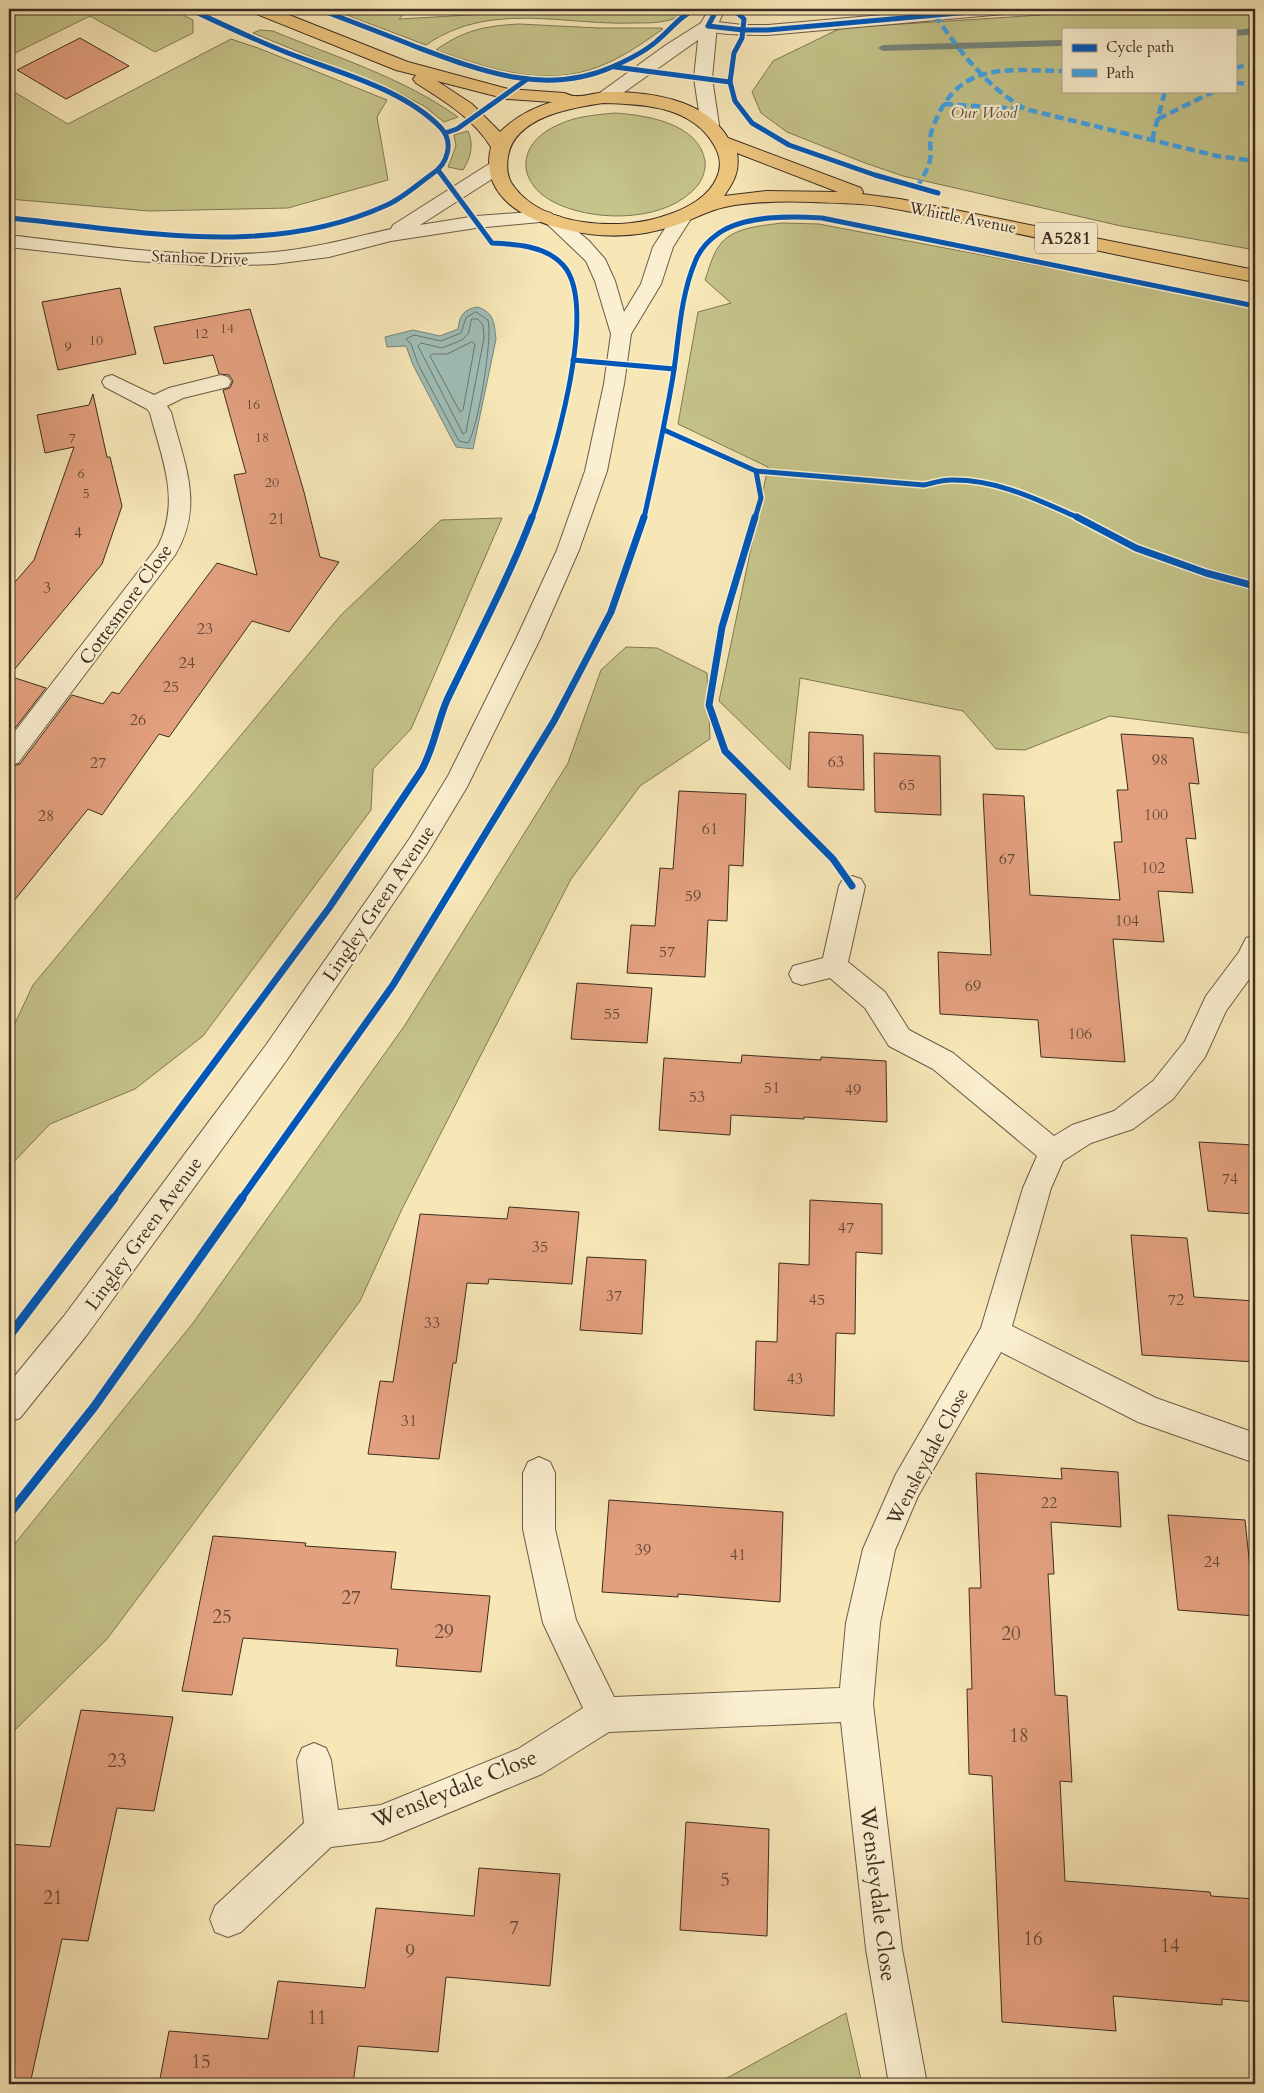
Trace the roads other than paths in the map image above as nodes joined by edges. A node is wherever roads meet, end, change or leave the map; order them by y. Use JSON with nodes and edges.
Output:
{"nodes":[{"id":1,"x":260,"y":9,"type":"edge"},
{"id":2,"x":717,"y":9,"type":"edge"},
{"id":3,"x":1004,"y":9,"type":"edge"},
{"id":4,"x":708,"y":26,"type":"junction"},
{"id":5,"x":402,"y":66,"type":"junction"},
{"id":6,"x":607,"y":96,"type":"junction"},
{"id":7,"x":583,"y":99,"type":"junction"},
{"id":8,"x":710,"y":125,"type":"junction"},
{"id":9,"x":724,"y":142,"type":"junction"},
{"id":10,"x":500,"y":146,"type":"junction"},
{"id":11,"x":496,"y":168,"type":"junction"},
{"id":12,"x":876,"y":200,"type":"junction"},
{"id":13,"x":690,"y":213,"type":"junction"},
{"id":14,"x":549,"y":219,"type":"junction"},
{"id":15,"x":390,"y":235,"type":"junction"},
{"id":16,"x":9,"y":242,"type":"edge"},
{"id":17,"x":1255,"y":276,"type":"edge"},
{"id":18,"x":621,"y":334,"type":"junction"},
{"id":19,"x":112,"y":382,"type":"dead end"},
{"id":20,"x":220,"y":382,"type":"dead end"},
{"id":21,"x":154,"y":404,"type":"junction"},
{"id":22,"x":9,"y":756,"type":"edge"},
{"id":23,"x":852,"y":886,"type":"dead end"},
{"id":24,"x":1255,"y":946,"type":"edge"},
{"id":25,"x":834,"y":966,"type":"junction"},
{"id":26,"x":802,"y":974,"type":"dead end"},
{"id":27,"x":1053,"y":1152,"type":"junction"},
{"id":28,"x":996,"y":1332,"type":"junction"},
{"id":29,"x":9,"y":1407,"type":"edge"},
{"id":30,"x":1255,"y":1448,"type":"edge"},
{"id":31,"x":539,"y":1473,"type":"dead end"},
{"id":32,"x":856,"y":1704,"type":"junction"},
{"id":33,"x":604,"y":1714,"type":"junction"},
{"id":34,"x":314,"y":1760,"type":"dead end"},
{"id":35,"x":323,"y":1830,"type":"junction"},
{"id":36,"x":228,"y":1919,"type":"dead end"},
{"id":37,"x":908,"y":2084,"type":"edge"}],
"edges":[{"from":1,"to":5,"type":"main road","number":"A5281"},
{"from":2,"to":4,"type":"street"},
{"from":3,"to":4,"type":"street"},
{"from":4,"to":6,"type":"street"},
{"from":4,"to":8,"type":"street"},
{"from":5,"to":7,"type":"main road","number":"A5281"},
{"from":5,"to":10,"type":"main road","number":"A5281"},
{"from":6,"to":7,"type":"main road","number":"A5281"},
{"from":6,"to":8,"type":"main road","number":"A5281"},
{"from":7,"to":10,"type":"main road","number":"A5281"},
{"from":8,"to":9,"type":"main road","number":"A5281"},
{"from":9,"to":12,"type":"main road","name":"Whittle Avenue","number":"A5281"},
{"from":9,"to":13,"type":"main road","number":"A5281"},
{"from":10,"to":11,"type":"main road","number":"A5281"},
{"from":11,"to":14,"type":"main road","number":"A5281"},
{"from":11,"to":15,"type":"street","name":"Stanhoe Drive"},
{"from":12,"to":13,"type":"main road","name":"Whittle Avenue","number":"A5281"},
{"from":12,"to":17,"type":"main road","name":"Whittle Avenue","number":"A5281"},
{"from":13,"to":14,"type":"main road","number":"A5281"},
{"from":13,"to":18,"type":"street","name":"Lingley Green Avenue"},
{"from":14,"to":15,"type":"street","name":"Stanhoe Drive"},
{"from":14,"to":18,"type":"street","name":"Lingley Green Avenue"},
{"from":15,"to":16,"type":"street","name":"Stanhoe Drive"},
{"from":18,"to":29,"type":"street","name":"Lingley Green Avenue"},
{"from":19,"to":21,"type":"street"},
{"from":20,"to":21,"type":"street"},
{"from":21,"to":22,"type":"street","name":"Cottesmore Close"},
{"from":23,"to":25,"type":"street"},
{"from":24,"to":27,"type":"street"},
{"from":25,"to":26,"type":"street"},
{"from":25,"to":27,"type":"street"},
{"from":27,"to":28,"type":"street","name":"Wensleydale Close"},
{"from":28,"to":30,"type":"street"},
{"from":28,"to":32,"type":"street","name":"Wensleydale Close"},
{"from":31,"to":33,"type":"street"},
{"from":32,"to":33,"type":"street","name":"Wensleydale Close"},
{"from":32,"to":37,"type":"street","name":"Wensleydale Close"},
{"from":33,"to":35,"type":"street","name":"Wensleydale Close"},
{"from":34,"to":35,"type":"street"},
{"from":35,"to":36,"type":"street"}]}
